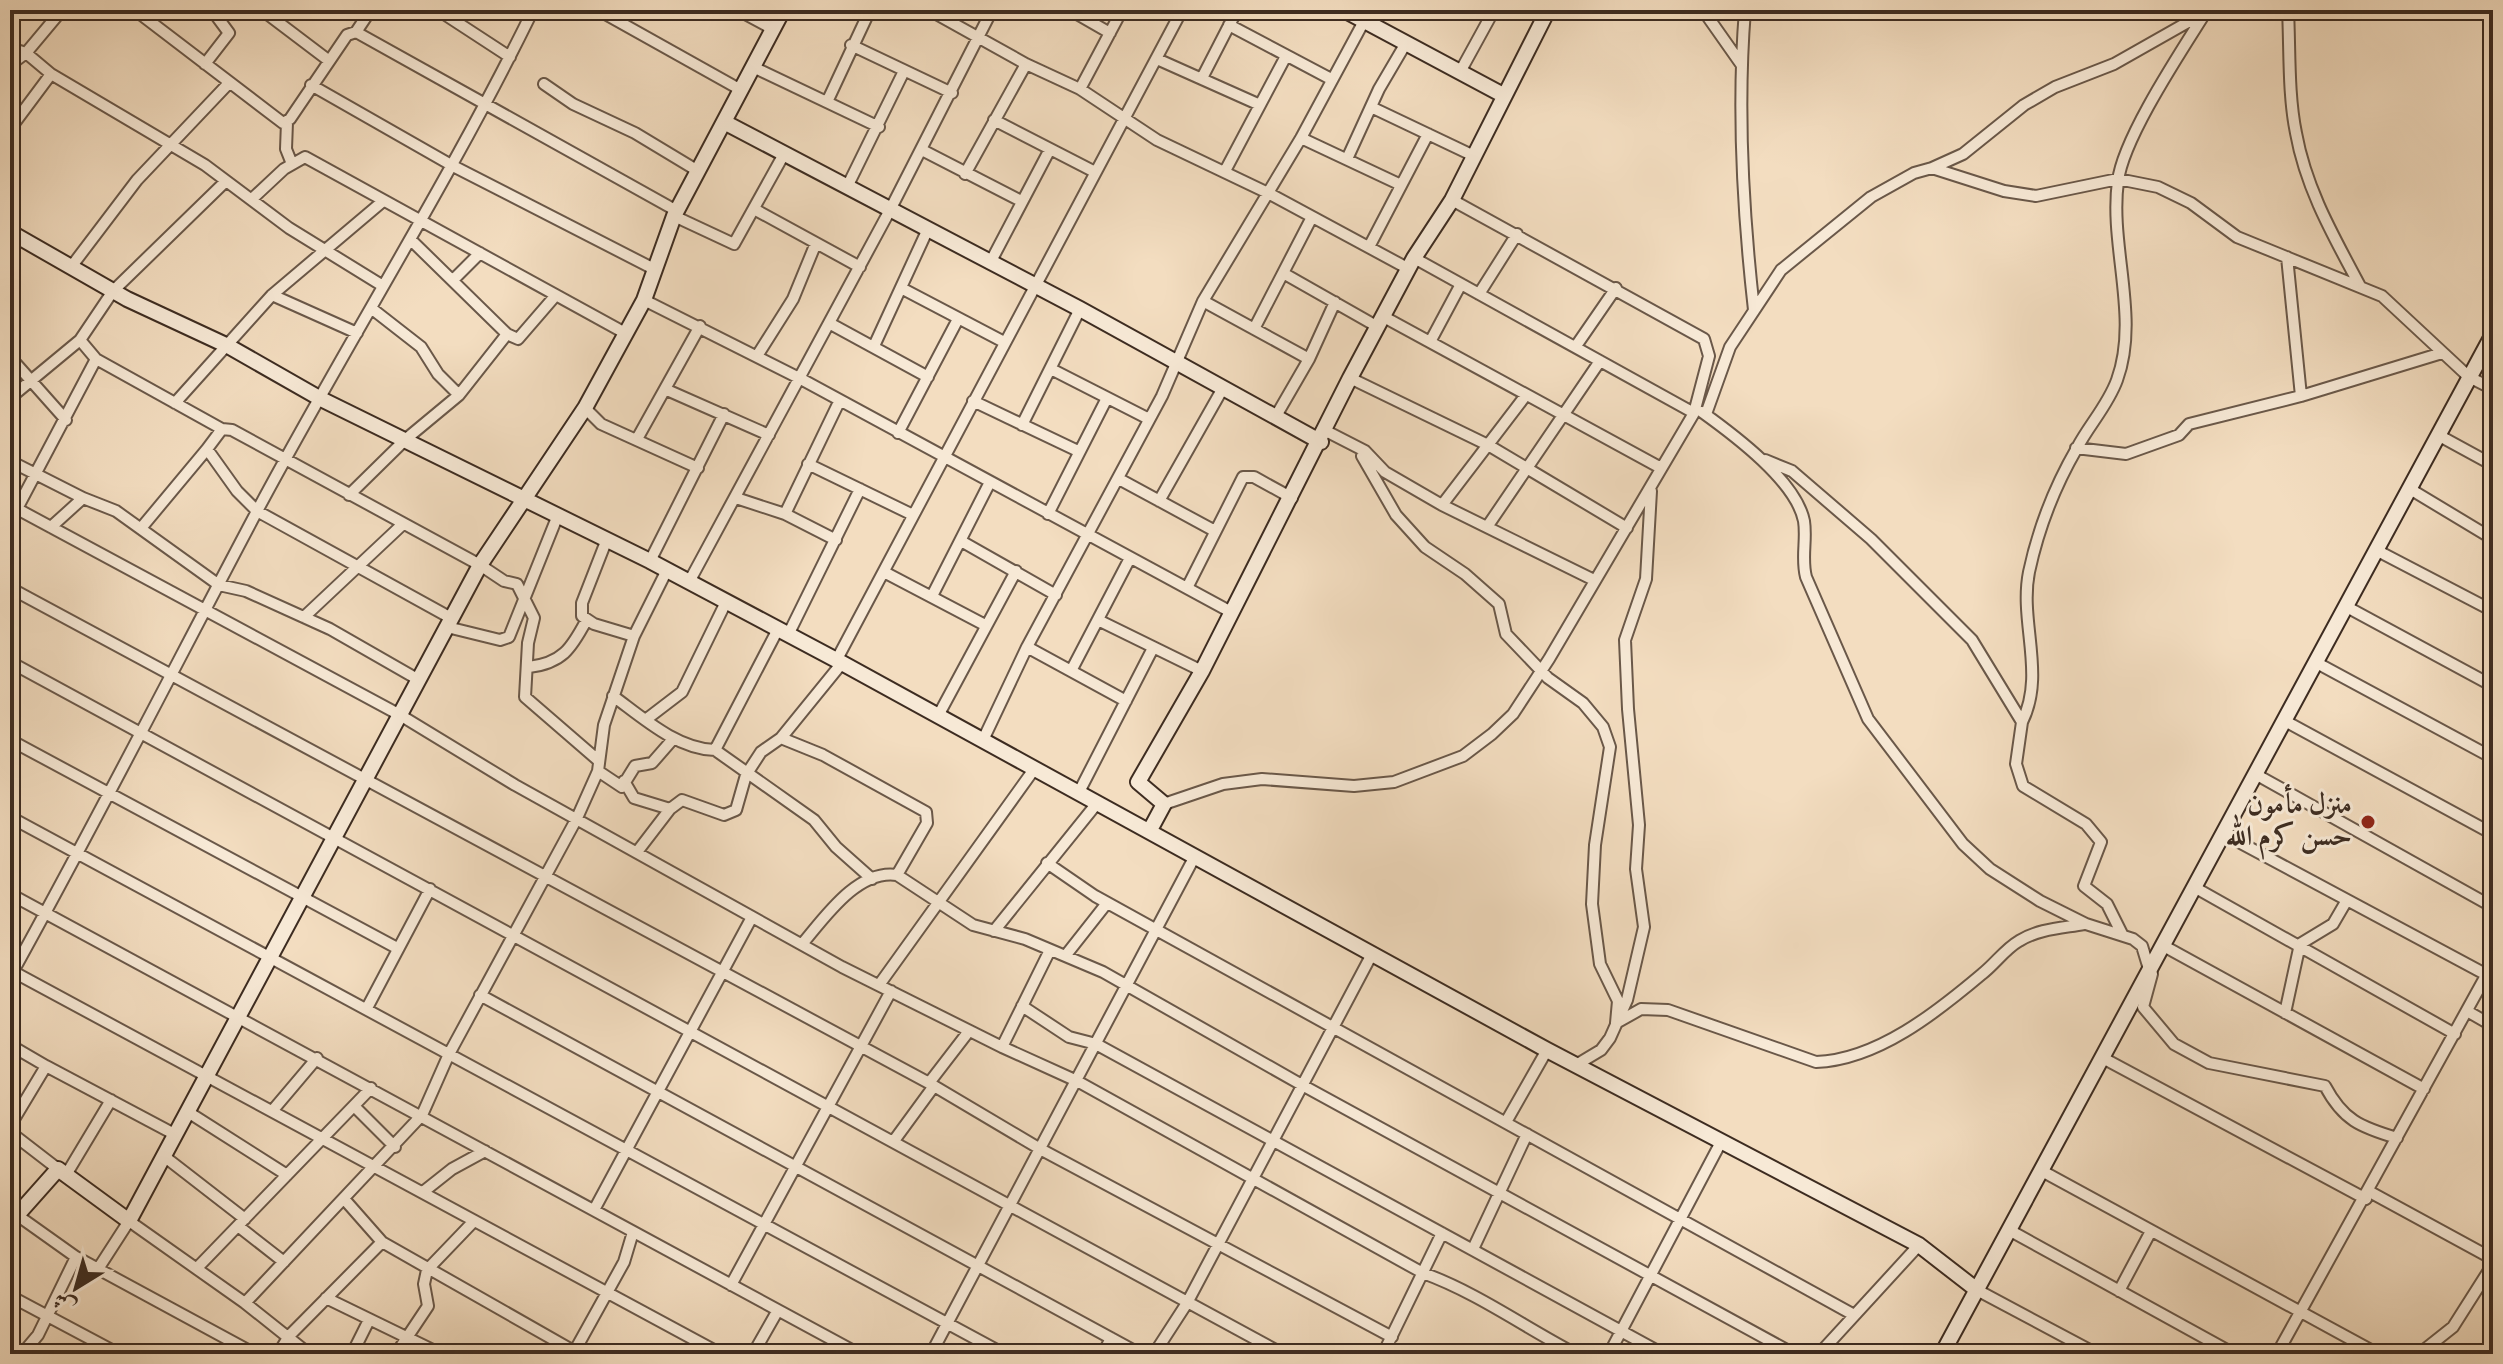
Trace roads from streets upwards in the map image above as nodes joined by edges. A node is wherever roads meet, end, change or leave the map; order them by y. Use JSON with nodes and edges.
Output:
{"nodes":[{"id":1,"x":62,"y":10,"type":"edge"},
{"id":2,"x":135,"y":10,"type":"edge"},
{"id":3,"x":156,"y":10,"type":"edge"},
{"id":4,"x":212,"y":10,"type":"edge"},
{"id":5,"x":262,"y":10,"type":"edge"},
{"id":6,"x":383,"y":10,"type":"edge"},
{"id":7,"x":438,"y":10,"type":"edge"},
{"id":8,"x":533,"y":10,"type":"edge"},
{"id":9,"x":598,"y":10,"type":"edge"},
{"id":10,"x":738,"y":10,"type":"edge"},
{"id":11,"x":783,"y":10,"type":"edge"},
{"id":12,"x":870,"y":10,"type":"edge"},
{"id":13,"x":992,"y":10,"type":"edge"},
{"id":14,"x":1070,"y":10,"type":"edge"},
{"id":15,"x":1122,"y":10,"type":"edge"},
{"id":16,"x":1182,"y":10,"type":"edge"},
{"id":17,"x":1237,"y":10,"type":"edge"},
{"id":18,"x":1344,"y":10,"type":"edge"},
{"id":19,"x":1548,"y":10,"type":"edge"},
{"id":20,"x":1703,"y":10,"type":"edge"},
{"id":21,"x":1745,"y":10,"type":"edge"},
{"id":22,"x":2207,"y":10,"type":"edge"},
{"id":23,"x":2288,"y":10,"type":"edge"},
{"id":24,"x":935,"y":11,"type":"edge"},
{"id":25,"x":1492,"y":11,"type":"edge"},
{"id":26,"x":1367,"y":16,"type":"edge"},
{"id":27,"x":147,"y":19,"type":"junction"},
{"id":28,"x":1229,"y":25,"type":"junction"},
{"id":29,"x":773,"y":29,"type":"junction"},
{"id":30,"x":356,"y":32,"type":"junction"},
{"id":31,"x":1110,"y":33,"type":"junction"},
{"id":32,"x":980,"y":39,"type":"junction"},
{"id":33,"x":1406,"y":43,"type":"junction"},
{"id":34,"x":851,"y":45,"type":"junction"},
{"id":35,"x":10,"y":48,"type":"edge"},
{"id":36,"x":26,"y":53,"type":"junction"},
{"id":37,"x":1286,"y":56,"type":"junction"},
{"id":38,"x":510,"y":57,"type":"junction"},
{"id":39,"x":1157,"y":59,"type":"junction"},
{"id":40,"x":328,"y":60,"type":"junction"},
{"id":41,"x":205,"y":64,"type":"junction"},
{"id":42,"x":1026,"y":64,"type":"junction"},
{"id":43,"x":10,"y":65,"type":"edge"},
{"id":44,"x":1741,"y":65,"type":"junction"},
{"id":45,"x":753,"y":67,"type":"junction"},
{"id":46,"x":904,"y":71,"type":"junction"},
{"id":47,"x":1460,"y":72,"type":"junction"},
{"id":48,"x":51,"y":74,"type":"junction"},
{"id":49,"x":1202,"y":78,"type":"junction"},
{"id":50,"x":1331,"y":79,"type":"junction"},
{"id":51,"x":229,"y":83,"type":"junction"},
{"id":52,"x":544,"y":84,"type":"dead end"},
{"id":53,"x":311,"y":85,"type":"junction"},
{"id":54,"x":1080,"y":89,"type":"junction"},
{"id":55,"x":741,"y":90,"type":"junction"},
{"id":56,"x":952,"y":93,"type":"junction"},
{"id":57,"x":1503,"y":95,"type":"junction"},
{"id":58,"x":483,"y":102,"type":"junction"},
{"id":59,"x":827,"y":102,"type":"junction"},
{"id":60,"x":1260,"y":105,"type":"junction"},
{"id":61,"x":1371,"y":107,"type":"junction"},
{"id":62,"x":1125,"y":116,"type":"junction"},
{"id":63,"x":994,"y":120,"type":"junction"},
{"id":64,"x":287,"y":122,"type":"junction"},
{"id":65,"x":724,"y":122,"type":"junction"},
{"id":66,"x":879,"y":127,"type":"junction"},
{"id":67,"x":10,"y":129,"type":"edge"},
{"id":68,"x":1428,"y":134,"type":"junction"},
{"id":69,"x":1301,"y":138,"type":"junction"},
{"id":70,"x":171,"y":144,"type":"junction"},
{"id":71,"x":922,"y":150,"type":"junction"},
{"id":72,"x":1049,"y":151,"type":"junction"},
{"id":73,"x":784,"y":154,"type":"junction"},
{"id":74,"x":1474,"y":156,"type":"junction"},
{"id":75,"x":1347,"y":159,"type":"junction"},
{"id":76,"x":292,"y":164,"type":"junction"},
{"id":77,"x":453,"y":166,"type":"junction"},
{"id":78,"x":1932,"y":168,"type":"junction"},
{"id":79,"x":698,"y":171,"type":"junction"},
{"id":80,"x":1225,"y":171,"type":"junction"},
{"id":81,"x":1095,"y":172,"type":"junction"},
{"id":82,"x":965,"y":174,"type":"junction"},
{"id":83,"x":2118,"y":179,"type":"junction"},
{"id":84,"x":226,"y":181,"type":"junction"},
{"id":85,"x":848,"y":185,"type":"junction"},
{"id":86,"x":1401,"y":185,"type":"junction"},
{"id":87,"x":1268,"y":193,"type":"junction"},
{"id":88,"x":253,"y":198,"type":"junction"},
{"id":89,"x":1452,"y":200,"type":"junction"},
{"id":90,"x":1021,"y":201,"type":"junction"},
{"id":91,"x":382,"y":202,"type":"junction"},
{"id":92,"x":754,"y":209,"type":"junction"},
{"id":93,"x":890,"y":210,"type":"junction"},
{"id":94,"x":676,"y":213,"type":"junction"},
{"id":95,"x":1312,"y":217,"type":"junction"},
{"id":96,"x":422,"y":221,"type":"junction"},
{"id":97,"x":927,"y":231,"type":"junction"},
{"id":98,"x":10,"y":232,"type":"edge"},
{"id":99,"x":1517,"y":234,"type":"junction"},
{"id":100,"x":411,"y":240,"type":"junction"},
{"id":101,"x":816,"y":243,"type":"junction"},
{"id":102,"x":1369,"y":247,"type":"junction"},
{"id":103,"x":323,"y":251,"type":"junction"},
{"id":104,"x":480,"y":253,"type":"junction"},
{"id":105,"x":2287,"y":257,"type":"junction"},
{"id":106,"x":990,"y":263,"type":"junction"},
{"id":107,"x":1411,"y":264,"type":"junction"},
{"id":108,"x":71,"y":267,"type":"junction"},
{"id":109,"x":860,"y":267,"type":"junction"},
{"id":110,"x":656,"y":270,"type":"junction"},
{"id":111,"x":1283,"y":273,"type":"junction"},
{"id":112,"x":453,"y":280,"type":"junction"},
{"id":113,"x":1461,"y":284,"type":"junction"},
{"id":114,"x":383,"y":286,"type":"junction"},
{"id":115,"x":1036,"y":286,"type":"junction"},
{"id":116,"x":2360,"y":286,"type":"junction"},
{"id":117,"x":1616,"y":288,"type":"junction"},
{"id":118,"x":903,"y":289,"type":"junction"},
{"id":119,"x":113,"y":291,"type":"junction"},
{"id":120,"x":1479,"y":294,"type":"junction"},
{"id":121,"x":272,"y":295,"type":"junction"},
{"id":122,"x":556,"y":295,"type":"junction"},
{"id":123,"x":644,"y":300,"type":"junction"},
{"id":124,"x":1203,"y":301,"type":"junction"},
{"id":125,"x":1335,"y":302,"type":"junction"},
{"id":126,"x":371,"y":308,"type":"junction"},
{"id":127,"x":1080,"y":309,"type":"junction"},
{"id":128,"x":1754,"y":310,"type":"junction"},
{"id":129,"x":958,"y":319,"type":"junction"},
{"id":130,"x":1381,"y":322,"type":"junction"},
{"id":131,"x":829,"y":323,"type":"junction"},
{"id":132,"x":700,"y":326,"type":"junction"},
{"id":133,"x":1254,"y":329,"type":"junction"},
{"id":134,"x":357,"y":333,"type":"junction"},
{"id":135,"x":625,"y":333,"type":"junction"},
{"id":136,"x":507,"y":334,"type":"junction"},
{"id":137,"x":2493,"y":334,"type":"edge"},
{"id":138,"x":80,"y":340,"type":"junction"},
{"id":139,"x":1004,"y":342,"type":"junction"},
{"id":140,"x":1430,"y":342,"type":"junction"},
{"id":141,"x":228,"y":346,"type":"junction"},
{"id":142,"x":874,"y":346,"type":"junction"},
{"id":143,"x":1576,"y":346,"type":"junction"},
{"id":144,"x":2442,"y":353,"type":"junction"},
{"id":145,"x":757,"y":356,"type":"junction"},
{"id":146,"x":10,"y":357,"type":"edge"},
{"id":147,"x":96,"y":359,"type":"junction"},
{"id":148,"x":1309,"y":359,"type":"junction"},
{"id":149,"x":1600,"y":361,"type":"junction"},
{"id":150,"x":1177,"y":363,"type":"junction"},
{"id":151,"x":1051,"y":369,"type":"junction"},
{"id":152,"x":928,"y":377,"type":"junction"},
{"id":153,"x":2469,"y":377,"type":"junction"},
{"id":154,"x":1350,"y":378,"type":"junction"},
{"id":155,"x":801,"y":379,"type":"junction"},
{"id":156,"x":34,"y":381,"type":"junction"},
{"id":157,"x":1223,"y":388,"type":"junction"},
{"id":158,"x":2493,"y":389,"type":"edge"},
{"id":159,"x":667,"y":390,"type":"junction"},
{"id":160,"x":459,"y":395,"type":"junction"},
{"id":161,"x":1526,"y":395,"type":"junction"},
{"id":162,"x":2301,"y":396,"type":"junction"},
{"id":163,"x":10,"y":398,"type":"edge"},
{"id":164,"x":1107,"y":398,"type":"junction"},
{"id":165,"x":321,"y":399,"type":"junction"},
{"id":166,"x":973,"y":401,"type":"junction"},
{"id":167,"x":839,"y":402,"type":"junction"},
{"id":168,"x":175,"y":403,"type":"junction"},
{"id":169,"x":585,"y":408,"type":"junction"},
{"id":170,"x":1699,"y":411,"type":"junction"},
{"id":171,"x":724,"y":414,"type":"junction"},
{"id":172,"x":1563,"y":415,"type":"junction"},
{"id":173,"x":1276,"y":416,"type":"junction"},
{"id":174,"x":1149,"y":419,"type":"junction"},
{"id":175,"x":66,"y":420,"type":"junction"},
{"id":176,"x":1022,"y":425,"type":"junction"},
{"id":177,"x":222,"y":429,"type":"junction"},
{"id":178,"x":898,"y":433,"type":"junction"},
{"id":179,"x":769,"y":435,"type":"junction"},
{"id":180,"x":2438,"y":435,"type":"junction"},
{"id":181,"x":1323,"y":436,"type":"junction"},
{"id":182,"x":406,"y":439,"type":"junction"},
{"id":183,"x":637,"y":439,"type":"junction"},
{"id":184,"x":1488,"y":445,"type":"junction"},
{"id":185,"x":2076,"y":448,"type":"junction"},
{"id":186,"x":207,"y":449,"type":"junction"},
{"id":187,"x":1078,"y":451,"type":"junction"},
{"id":188,"x":1365,"y":451,"type":"junction"},
{"id":189,"x":945,"y":457,"type":"junction"},
{"id":190,"x":286,"y":460,"type":"junction"},
{"id":191,"x":1764,"y":460,"type":"junction"},
{"id":192,"x":10,"y":461,"type":"edge"},
{"id":193,"x":808,"y":464,"type":"junction"},
{"id":194,"x":2493,"y":465,"type":"edge"},
{"id":195,"x":698,"y":468,"type":"junction"},
{"id":196,"x":1528,"y":468,"type":"junction"},
{"id":197,"x":1661,"y":468,"type":"junction"},
{"id":198,"x":34,"y":474,"type":"junction"},
{"id":199,"x":1119,"y":479,"type":"junction"},
{"id":200,"x":989,"y":484,"type":"junction"},
{"id":201,"x":1652,"y":485,"type":"junction"},
{"id":202,"x":860,"y":489,"type":"junction"},
{"id":203,"x":2410,"y":489,"type":"junction"},
{"id":204,"x":349,"y":495,"type":"junction"},
{"id":205,"x":83,"y":498,"type":"junction"},
{"id":206,"x":525,"y":498,"type":"junction"},
{"id":207,"x":736,"y":498,"type":"junction"},
{"id":208,"x":1292,"y":498,"type":"junction"},
{"id":209,"x":1159,"y":501,"type":"junction"},
{"id":210,"x":1442,"y":505,"type":"junction"},
{"id":211,"x":14,"y":507,"type":"edge"},
{"id":212,"x":257,"y":511,"type":"junction"},
{"id":213,"x":785,"y":514,"type":"junction"},
{"id":214,"x":1048,"y":514,"type":"junction"},
{"id":215,"x":558,"y":515,"type":"junction"},
{"id":216,"x":913,"y":515,"type":"junction"},
{"id":217,"x":10,"y":522,"type":"edge"},
{"id":218,"x":403,"y":524,"type":"junction"},
{"id":219,"x":51,"y":527,"type":"junction"},
{"id":220,"x":142,"y":527,"type":"junction"},
{"id":221,"x":1487,"y":527,"type":"junction"},
{"id":222,"x":1627,"y":528,"type":"junction"},
{"id":223,"x":1215,"y":531,"type":"junction"},
{"id":224,"x":1089,"y":536,"type":"junction"},
{"id":225,"x":607,"y":539,"type":"junction"},
{"id":226,"x":2493,"y":539,"type":"edge"},
{"id":227,"x":836,"y":540,"type":"junction"},
{"id":228,"x":961,"y":541,"type":"junction"},
{"id":229,"x":2376,"y":550,"type":"junction"},
{"id":230,"x":1130,"y":558,"type":"junction"},
{"id":231,"x":650,"y":561,"type":"junction"},
{"id":232,"x":480,"y":565,"type":"junction"},
{"id":233,"x":359,"y":568,"type":"junction"},
{"id":234,"x":667,"y":570,"type":"junction"},
{"id":235,"x":1016,"y":571,"type":"junction"},
{"id":236,"x":884,"y":572,"type":"junction"},
{"id":237,"x":1594,"y":580,"type":"junction"},
{"id":238,"x":689,"y":582,"type":"junction"},
{"id":239,"x":219,"y":585,"type":"junction"},
{"id":240,"x":10,"y":588,"type":"edge"},
{"id":241,"x":1187,"y":588,"type":"junction"},
{"id":242,"x":1056,"y":595,"type":"junction"},
{"id":243,"x":526,"y":596,"type":"junction"},
{"id":244,"x":932,"y":596,"type":"junction"},
{"id":245,"x":726,"y":602,"type":"junction"},
{"id":246,"x":2347,"y":607,"type":"junction"},
{"id":247,"x":206,"y":610,"type":"junction"},
{"id":248,"x":2493,"y":611,"type":"edge"},
{"id":249,"x":1231,"y":612,"type":"junction"},
{"id":250,"x":304,"y":617,"type":"junction"},
{"id":251,"x":1098,"y":620,"type":"junction"},
{"id":252,"x":586,"y":621,"type":"junction"},
{"id":253,"x":449,"y":622,"type":"junction"},
{"id":254,"x":985,"y":625,"type":"junction"},
{"id":255,"x":783,"y":633,"type":"junction"},
{"id":256,"x":634,"y":636,"type":"junction"},
{"id":257,"x":1027,"y":647,"type":"junction"},
{"id":258,"x":1153,"y":648,"type":"junction"},
{"id":259,"x":10,"y":662,"type":"edge"},
{"id":260,"x":839,"y":662,"type":"junction"},
{"id":261,"x":2317,"y":663,"type":"junction"},
{"id":262,"x":529,"y":667,"type":"junction"},
{"id":263,"x":1541,"y":669,"type":"junction"},
{"id":264,"x":1071,"y":671,"type":"junction"},
{"id":265,"x":1202,"y":671,"type":"junction"},
{"id":266,"x":173,"y":676,"type":"junction"},
{"id":267,"x":419,"y":680,"type":"junction"},
{"id":268,"x":2493,"y":686,"type":"edge"},
{"id":269,"x":613,"y":696,"type":"junction"},
{"id":270,"x":1126,"y":701,"type":"junction"},
{"id":271,"x":400,"y":715,"type":"junction"},
{"id":272,"x":938,"y":716,"type":"junction"},
{"id":273,"x":648,"y":718,"type":"junction"},
{"id":274,"x":2285,"y":721,"type":"junction"},
{"id":275,"x":2022,"y":722,"type":"junction"},
{"id":276,"x":141,"y":734,"type":"junction"},
{"id":277,"x":781,"y":738,"type":"junction"},
{"id":278,"x":673,"y":739,"type":"junction"},
{"id":279,"x":10,"y":740,"type":"edge"},
{"id":280,"x":983,"y":740,"type":"junction"},
{"id":281,"x":715,"y":750,"type":"junction"},
{"id":282,"x":2493,"y":758,"type":"edge"},
{"id":283,"x":598,"y":766,"type":"junction"},
{"id":284,"x":1035,"y":768,"type":"junction"},
{"id":285,"x":746,"y":775,"type":"junction"},
{"id":286,"x":2257,"y":775,"type":"junction"},
{"id":287,"x":364,"y":780,"type":"junction"},
{"id":288,"x":624,"y":781,"type":"junction"},
{"id":289,"x":1079,"y":792,"type":"junction"},
{"id":290,"x":110,"y":793,"type":"junction"},
{"id":291,"x":1098,"y":802,"type":"junction"},
{"id":292,"x":1164,"y":804,"type":"junction"},
{"id":293,"x":670,"y":809,"type":"junction"},
{"id":294,"x":10,"y":817,"type":"edge"},
{"id":295,"x":577,"y":818,"type":"junction"},
{"id":296,"x":1150,"y":830,"type":"junction"},
{"id":297,"x":2224,"y":834,"type":"junction"},
{"id":298,"x":2493,"y":834,"type":"edge"},
{"id":299,"x":336,"y":838,"type":"junction"},
{"id":300,"x":637,"y":852,"type":"junction"},
{"id":301,"x":76,"y":853,"type":"junction"},
{"id":302,"x":1195,"y":856,"type":"junction"},
{"id":303,"x":1047,"y":863,"type":"junction"},
{"id":304,"x":897,"y":875,"type":"junction"},
{"id":305,"x":545,"y":877,"type":"junction"},
{"id":306,"x":872,"y":879,"type":"junction"},
{"id":307,"x":2194,"y":887,"type":"junction"},
{"id":308,"x":430,"y":889,"type":"junction"},
{"id":309,"x":10,"y":894,"type":"edge"},
{"id":310,"x":304,"y":897,"type":"junction"},
{"id":311,"x":2347,"y":900,"type":"junction"},
{"id":312,"x":939,"y":903,"type":"junction"},
{"id":313,"x":1107,"y":903,"type":"junction"},
{"id":314,"x":2493,"y":907,"type":"edge"},
{"id":315,"x":45,"y":913,"type":"junction"},
{"id":316,"x":752,"y":917,"type":"junction"},
{"id":317,"x":2086,"y":924,"type":"junction"},
{"id":318,"x":1157,"y":928,"type":"junction"},
{"id":319,"x":994,"y":931,"type":"junction"},
{"id":320,"x":2122,"y":934,"type":"junction"},
{"id":321,"x":514,"y":935,"type":"junction"},
{"id":322,"x":803,"y":943,"type":"junction"},
{"id":323,"x":2300,"y":944,"type":"junction"},
{"id":324,"x":397,"y":948,"type":"junction"},
{"id":325,"x":1050,"y":950,"type":"junction"},
{"id":326,"x":1372,"y":954,"type":"junction"},
{"id":327,"x":1066,"y":955,"type":"junction"},
{"id":328,"x":270,"y":957,"type":"junction"},
{"id":329,"x":2156,"y":957,"type":"junction"},
{"id":330,"x":2493,"y":963,"type":"edge"},
{"id":331,"x":11,"y":973,"type":"edge"},
{"id":332,"x":723,"y":973,"type":"junction"},
{"id":333,"x":2487,"y":975,"type":"junction"},
{"id":334,"x":879,"y":985,"type":"junction"},
{"id":335,"x":1126,"y":987,"type":"junction"},
{"id":336,"x":891,"y":991,"type":"junction"},
{"id":337,"x":480,"y":995,"type":"junction"},
{"id":338,"x":1022,"y":1006,"type":"junction"},
{"id":339,"x":367,"y":1008,"type":"junction"},
{"id":340,"x":2467,"y":1011,"type":"junction"},
{"id":341,"x":2285,"y":1013,"type":"junction"},
{"id":342,"x":239,"y":1015,"type":"junction"},
{"id":343,"x":1616,"y":1023,"type":"junction"},
{"id":344,"x":1332,"y":1026,"type":"junction"},
{"id":345,"x":2493,"y":1026,"type":"edge"},
{"id":346,"x":692,"y":1030,"type":"junction"},
{"id":347,"x":969,"y":1031,"type":"junction"},
{"id":348,"x":2455,"y":1034,"type":"junction"},
{"id":349,"x":1096,"y":1044,"type":"junction"},
{"id":350,"x":10,"y":1045,"type":"edge"},
{"id":351,"x":860,"y":1046,"type":"junction"},
{"id":352,"x":1002,"y":1047,"type":"junction"},
{"id":353,"x":1547,"y":1050,"type":"junction"},
{"id":354,"x":449,"y":1054,"type":"junction"},
{"id":355,"x":2101,"y":1057,"type":"junction"},
{"id":356,"x":317,"y":1058,"type":"junction"},
{"id":357,"x":1576,"y":1065,"type":"junction"},
{"id":358,"x":46,"y":1066,"type":"junction"},
{"id":359,"x":208,"y":1076,"type":"junction"},
{"id":360,"x":1077,"y":1081,"type":"junction"},
{"id":361,"x":932,"y":1084,"type":"junction"},
{"id":362,"x":1302,"y":1085,"type":"junction"},
{"id":363,"x":371,"y":1088,"type":"junction"},
{"id":364,"x":2424,"y":1089,"type":"junction"},
{"id":365,"x":659,"y":1090,"type":"junction"},
{"id":366,"x":111,"y":1100,"type":"junction"},
{"id":367,"x":354,"y":1106,"type":"junction"},
{"id":368,"x":826,"y":1106,"type":"junction"},
{"id":369,"x":273,"y":1110,"type":"junction"},
{"id":370,"x":188,"y":1112,"type":"junction"},
{"id":371,"x":422,"y":1115,"type":"junction"},
{"id":372,"x":1506,"y":1122,"type":"junction"},
{"id":373,"x":10,"y":1129,"type":"edge"},
{"id":374,"x":1527,"y":1134,"type":"junction"},
{"id":375,"x":176,"y":1135,"type":"junction"},
{"id":376,"x":324,"y":1137,"type":"junction"},
{"id":377,"x":2397,"y":1138,"type":"junction"},
{"id":378,"x":1271,"y":1141,"type":"junction"},
{"id":379,"x":893,"y":1142,"type":"junction"},
{"id":380,"x":1721,"y":1142,"type":"junction"},
{"id":381,"x":395,"y":1147,"type":"junction"},
{"id":382,"x":628,"y":1150,"type":"junction"},
{"id":383,"x":1042,"y":1150,"type":"junction"},
{"id":384,"x":485,"y":1151,"type":"junction"},
{"id":385,"x":165,"y":1157,"type":"junction"},
{"id":386,"x":795,"y":1163,"type":"junction"},
{"id":387,"x":376,"y":1166,"type":"junction"},
{"id":388,"x":2042,"y":1171,"type":"junction"},
{"id":389,"x":62,"y":1172,"type":"junction"},
{"id":390,"x":287,"y":1175,"type":"junction"},
{"id":391,"x":1252,"y":1179,"type":"junction"},
{"id":392,"x":1499,"y":1191,"type":"junction"},
{"id":393,"x":423,"y":1192,"type":"junction"},
{"id":394,"x":2368,"y":1195,"type":"junction"},
{"id":395,"x":345,"y":1200,"type":"junction"},
{"id":396,"x":1012,"y":1206,"type":"junction"},
{"id":397,"x":594,"y":1210,"type":"junction"},
{"id":398,"x":1682,"y":1218,"type":"junction"},
{"id":399,"x":13,"y":1219,"type":"edge"},
{"id":400,"x":129,"y":1221,"type":"junction"},
{"id":401,"x":474,"y":1221,"type":"junction"},
{"id":402,"x":242,"y":1223,"type":"junction"},
{"id":403,"x":765,"y":1223,"type":"junction"},
{"id":404,"x":2009,"y":1230,"type":"junction"},
{"id":405,"x":2151,"y":1231,"type":"junction"},
{"id":406,"x":633,"y":1232,"type":"junction"},
{"id":407,"x":1442,"y":1233,"type":"junction"},
{"id":408,"x":382,"y":1242,"type":"junction"},
{"id":409,"x":1217,"y":1243,"type":"junction"},
{"id":410,"x":1919,"y":1245,"type":"junction"},
{"id":411,"x":1473,"y":1249,"type":"junction"},
{"id":412,"x":76,"y":1257,"type":"junction"},
{"id":413,"x":284,"y":1262,"type":"junction"},
{"id":414,"x":2493,"y":1262,"type":"edge"},
{"id":415,"x":980,"y":1266,"type":"junction"},
{"id":416,"x":197,"y":1268,"type":"junction"},
{"id":417,"x":98,"y":1269,"type":"junction"},
{"id":418,"x":427,"y":1270,"type":"junction"},
{"id":419,"x":1423,"y":1273,"type":"junction"},
{"id":420,"x":1651,"y":1276,"type":"junction"},
{"id":421,"x":731,"y":1285,"type":"junction"},
{"id":422,"x":1977,"y":1290,"type":"junction"},
{"id":423,"x":2119,"y":1291,"type":"junction"},
{"id":424,"x":607,"y":1293,"type":"junction"},
{"id":425,"x":10,"y":1296,"type":"edge"},
{"id":426,"x":326,"y":1298,"type":"junction"},
{"id":427,"x":245,"y":1303,"type":"junction"},
{"id":428,"x":1187,"y":1303,"type":"junction"},
{"id":429,"x":778,"y":1310,"type":"junction"},
{"id":430,"x":2299,"y":1314,"type":"junction"},
{"id":431,"x":1854,"y":1315,"type":"junction"},
{"id":432,"x":47,"y":1316,"type":"junction"},
{"id":433,"x":369,"y":1320,"type":"junction"},
{"id":434,"x":949,"y":1324,"type":"junction"},
{"id":435,"x":1622,"y":1332,"type":"junction"},
{"id":436,"x":289,"y":1336,"type":"junction"},
{"id":437,"x":407,"y":1336,"type":"junction"},
{"id":438,"x":1392,"y":1337,"type":"junction"},
{"id":439,"x":1111,"y":1338,"type":"junction"},
{"id":440,"x":354,"y":1349,"type":"edge"},
{"id":441,"x":1559,"y":1350,"type":"edge"},
{"id":442,"x":1948,"y":1352,"type":"edge"},
{"id":443,"x":575,"y":1353,"type":"edge"},
{"id":444,"x":22,"y":1354,"type":"edge"},
{"id":445,"x":119,"y":1354,"type":"edge"},
{"id":446,"x":255,"y":1354,"type":"edge"},
{"id":447,"x":278,"y":1354,"type":"edge"},
{"id":448,"x":309,"y":1354,"type":"edge"},
{"id":449,"x":373,"y":1354,"type":"edge"},
{"id":450,"x":396,"y":1354,"type":"edge"},
{"id":451,"x":441,"y":1354,"type":"edge"},
{"id":452,"x":721,"y":1354,"type":"edge"},
{"id":453,"x":753,"y":1354,"type":"edge"},
{"id":454,"x":859,"y":1354,"type":"edge"},
{"id":455,"x":931,"y":1354,"type":"edge"},
{"id":456,"x":1004,"y":1354,"type":"edge"},
{"id":457,"x":1103,"y":1354,"type":"edge"},
{"id":458,"x":1140,"y":1354,"type":"edge"},
{"id":459,"x":1154,"y":1354,"type":"edge"},
{"id":460,"x":1283,"y":1354,"type":"edge"},
{"id":461,"x":1383,"y":1354,"type":"edge"},
{"id":462,"x":1576,"y":1354,"type":"edge"},
{"id":463,"x":1609,"y":1354,"type":"edge"},
{"id":464,"x":1663,"y":1354,"type":"edge"},
{"id":465,"x":1794,"y":1354,"type":"edge"},
{"id":466,"x":1819,"y":1354,"type":"edge"},
{"id":467,"x":2097,"y":1354,"type":"edge"},
{"id":468,"x":2234,"y":1354,"type":"edge"},
{"id":469,"x":2277,"y":1354,"type":"edge"},
{"id":470,"x":2378,"y":1354,"type":"edge"},
{"id":471,"x":2419,"y":1354,"type":"edge"}],
"edges":[{"from":1,"to":36,"type":"street"},
{"from":2,"to":27,"type":"street"},
{"from":3,"to":27,"type":"street"},
{"from":4,"to":41,"type":"street"},
{"from":5,"to":40,"type":"street"},
{"from":6,"to":30,"type":"street"},
{"from":7,"to":38,"type":"street"},
{"from":8,"to":38,"type":"street"},
{"from":9,"to":55,"type":"street"},
{"from":10,"to":29,"type":"street"},
{"from":11,"to":29,"type":"street"},
{"from":12,"to":34,"type":"street"},
{"from":13,"to":32,"type":"street"},
{"from":14,"to":31,"type":"street"},
{"from":15,"to":31,"type":"street"},
{"from":16,"to":39,"type":"street"},
{"from":17,"to":28,"type":"street"},
{"from":18,"to":26,"type":"street"},
{"from":19,"to":57,"type":"street"},
{"from":20,"to":44,"type":"street"},
{"from":21,"to":44,"type":"street"},
{"from":22,"to":78,"type":"street"},
{"from":22,"to":83,"type":"street"},
{"from":23,"to":116,"type":"street"},
{"from":24,"to":32,"type":"street"},
{"from":25,"to":47,"type":"street"},
{"from":26,"to":33,"type":"street"},
{"from":26,"to":50,"type":"street"},
{"from":27,"to":41,"type":"street"},
{"from":28,"to":37,"type":"street"},
{"from":28,"to":49,"type":"street"},
{"from":29,"to":45,"type":"street"},
{"from":30,"to":40,"type":"street"},
{"from":30,"to":58,"type":"street"},
{"from":31,"to":54,"type":"street"},
{"from":32,"to":42,"type":"street"},
{"from":32,"to":56,"type":"street"},
{"from":33,"to":47,"type":"street"},
{"from":33,"to":61,"type":"street"},
{"from":34,"to":46,"type":"street"},
{"from":34,"to":59,"type":"street"},
{"from":35,"to":36,"type":"street"},
{"from":36,"to":43,"type":"street"},
{"from":36,"to":48,"type":"street"},
{"from":37,"to":50,"type":"street"},
{"from":37,"to":60,"type":"street"},
{"from":38,"to":58,"type":"street"},
{"from":39,"to":49,"type":"street"},
{"from":39,"to":62,"type":"street"},
{"from":40,"to":53,"type":"street"},
{"from":41,"to":51,"type":"street"},
{"from":42,"to":54,"type":"street"},
{"from":42,"to":63,"type":"street"},
{"from":44,"to":128,"type":"street"},
{"from":45,"to":55,"type":"street"},
{"from":45,"to":59,"type":"street"},
{"from":46,"to":56,"type":"street"},
{"from":46,"to":66,"type":"street"},
{"from":47,"to":57,"type":"street"},
{"from":48,"to":67,"type":"street"},
{"from":48,"to":70,"type":"street"},
{"from":49,"to":60,"type":"street"},
{"from":50,"to":69,"type":"street"},
{"from":51,"to":64,"type":"street"},
{"from":51,"to":70,"type":"street"},
{"from":52,"to":79,"type":"street"},
{"from":53,"to":64,"type":"street"},
{"from":53,"to":77,"type":"street"},
{"from":54,"to":62,"type":"street"},
{"from":55,"to":65,"type":"street"},
{"from":56,"to":71,"type":"street"},
{"from":57,"to":74,"type":"street"},
{"from":58,"to":77,"type":"street"},
{"from":58,"to":94,"type":"street"},
{"from":59,"to":66,"type":"street"},
{"from":60,"to":80,"type":"street"},
{"from":61,"to":68,"type":"street"},
{"from":61,"to":75,"type":"street"},
{"from":62,"to":80,"type":"street"},
{"from":62,"to":81,"type":"street"},
{"from":63,"to":72,"type":"street"},
{"from":63,"to":82,"type":"street"},
{"from":64,"to":76,"type":"street"},
{"from":65,"to":73,"type":"street"},
{"from":65,"to":79,"type":"street"},
{"from":66,"to":85,"type":"street"},
{"from":68,"to":74,"type":"street"},
{"from":68,"to":86,"type":"street"},
{"from":69,"to":75,"type":"street"},
{"from":69,"to":87,"type":"street"},
{"from":70,"to":84,"type":"street"},
{"from":70,"to":108,"type":"street"},
{"from":71,"to":82,"type":"street"},
{"from":71,"to":93,"type":"street"},
{"from":72,"to":81,"type":"street"},
{"from":72,"to":90,"type":"street"},
{"from":73,"to":85,"type":"street"},
{"from":73,"to":92,"type":"street"},
{"from":74,"to":89,"type":"street"},
{"from":75,"to":86,"type":"street"},
{"from":76,"to":88,"type":"street"},
{"from":76,"to":91,"type":"street"},
{"from":77,"to":96,"type":"street"},
{"from":77,"to":110,"type":"street"},
{"from":78,"to":83,"type":"street"},
{"from":78,"to":128,"type":"street"},
{"from":79,"to":94,"type":"street"},
{"from":80,"to":87,"type":"street"},
{"from":81,"to":115,"type":"street"},
{"from":82,"to":90,"type":"street"},
{"from":83,"to":105,"type":"street"},
{"from":83,"to":185,"type":"street"},
{"from":84,"to":88,"type":"street"},
{"from":84,"to":119,"type":"street"},
{"from":85,"to":93,"type":"street"},
{"from":86,"to":102,"type":"street"},
{"from":87,"to":95,"type":"street"},
{"from":87,"to":124,"type":"street"},
{"from":88,"to":103,"type":"street"},
{"from":89,"to":99,"type":"street"},
{"from":89,"to":107,"type":"street"},
{"from":90,"to":106,"type":"street"},
{"from":91,"to":96,"type":"street"},
{"from":91,"to":103,"type":"street"},
{"from":92,"to":94,"type":"street"},
{"from":92,"to":101,"type":"street"},
{"from":93,"to":97,"type":"street"},
{"from":93,"to":109,"type":"street"},
{"from":94,"to":110,"type":"street"},
{"from":95,"to":102,"type":"street"},
{"from":95,"to":111,"type":"street"},
{"from":96,"to":100,"type":"street"},
{"from":96,"to":104,"type":"street"},
{"from":97,"to":106,"type":"street"},
{"from":97,"to":118,"type":"street"},
{"from":98,"to":108,"type":"street"},
{"from":99,"to":117,"type":"street"},
{"from":99,"to":120,"type":"street"},
{"from":100,"to":112,"type":"street"},
{"from":100,"to":114,"type":"street"},
{"from":101,"to":109,"type":"street"},
{"from":101,"to":145,"type":"street"},
{"from":102,"to":107,"type":"street"},
{"from":103,"to":114,"type":"street"},
{"from":103,"to":121,"type":"street"},
{"from":104,"to":112,"type":"street"},
{"from":104,"to":122,"type":"street"},
{"from":105,"to":116,"type":"street"},
{"from":105,"to":162,"type":"street"},
{"from":106,"to":115,"type":"street"},
{"from":107,"to":113,"type":"street"},
{"from":107,"to":130,"type":"street"},
{"from":108,"to":119,"type":"street"},
{"from":109,"to":131,"type":"street"},
{"from":110,"to":123,"type":"street"},
{"from":111,"to":125,"type":"street"},
{"from":111,"to":133,"type":"street"},
{"from":112,"to":136,"type":"street"},
{"from":113,"to":120,"type":"street"},
{"from":113,"to":140,"type":"street"},
{"from":114,"to":126,"type":"street"},
{"from":115,"to":127,"type":"street"},
{"from":115,"to":139,"type":"street"},
{"from":116,"to":144,"type":"street"},
{"from":117,"to":143,"type":"street"},
{"from":117,"to":170,"type":"street"},
{"from":118,"to":129,"type":"street"},
{"from":118,"to":142,"type":"street"},
{"from":119,"to":138,"type":"street"},
{"from":119,"to":141,"type":"street"},
{"from":120,"to":143,"type":"street"},
{"from":121,"to":134,"type":"street"},
{"from":121,"to":141,"type":"street"},
{"from":122,"to":135,"type":"street"},
{"from":122,"to":136,"type":"street"},
{"from":123,"to":132,"type":"street"},
{"from":123,"to":135,"type":"street"},
{"from":124,"to":133,"type":"street"},
{"from":124,"to":150,"type":"street"},
{"from":125,"to":130,"type":"street"},
{"from":125,"to":148,"type":"street"},
{"from":126,"to":134,"type":"street"},
{"from":126,"to":160,"type":"street"},
{"from":127,"to":150,"type":"street"},
{"from":127,"to":151,"type":"street"},
{"from":128,"to":170,"type":"street"},
{"from":129,"to":139,"type":"street"},
{"from":129,"to":152,"type":"street"},
{"from":130,"to":140,"type":"street"},
{"from":130,"to":154,"type":"street"},
{"from":131,"to":142,"type":"street"},
{"from":131,"to":155,"type":"street"},
{"from":132,"to":145,"type":"street"},
{"from":132,"to":159,"type":"street"},
{"from":133,"to":148,"type":"street"},
{"from":134,"to":165,"type":"street"},
{"from":135,"to":169,"type":"street"},
{"from":136,"to":160,"type":"street"},
{"from":137,"to":153,"type":"street"},
{"from":138,"to":147,"type":"street"},
{"from":138,"to":156,"type":"street"},
{"from":139,"to":166,"type":"street"},
{"from":140,"to":161,"type":"street"},
{"from":141,"to":165,"type":"street"},
{"from":141,"to":168,"type":"street"},
{"from":142,"to":152,"type":"street"},
{"from":143,"to":149,"type":"street"},
{"from":144,"to":153,"type":"street"},
{"from":144,"to":162,"type":"street"},
{"from":145,"to":155,"type":"street"},
{"from":146,"to":156,"type":"street"},
{"from":147,"to":168,"type":"street"},
{"from":147,"to":175,"type":"street"},
{"from":148,"to":173,"type":"street"},
{"from":149,"to":170,"type":"street"},
{"from":149,"to":172,"type":"street"},
{"from":150,"to":157,"type":"street"},
{"from":150,"to":174,"type":"street"},
{"from":151,"to":164,"type":"street"},
{"from":151,"to":176,"type":"street"},
{"from":152,"to":178,"type":"street"},
{"from":153,"to":158,"type":"street"},
{"from":153,"to":180,"type":"street"},
{"from":154,"to":181,"type":"street"},
{"from":154,"to":184,"type":"street"},
{"from":155,"to":167,"type":"street"},
{"from":155,"to":179,"type":"street"},
{"from":156,"to":163,"type":"street"},
{"from":156,"to":175,"type":"street"},
{"from":157,"to":173,"type":"street"},
{"from":157,"to":209,"type":"street"},
{"from":159,"to":171,"type":"street"},
{"from":159,"to":183,"type":"street"},
{"from":160,"to":182,"type":"street"},
{"from":161,"to":172,"type":"street"},
{"from":161,"to":184,"type":"street"},
{"from":162,"to":185,"type":"street"},
{"from":164,"to":174,"type":"street"},
{"from":164,"to":187,"type":"street"},
{"from":165,"to":182,"type":"street"},
{"from":165,"to":190,"type":"street"},
{"from":166,"to":176,"type":"street"},
{"from":166,"to":189,"type":"street"},
{"from":167,"to":178,"type":"street"},
{"from":167,"to":193,"type":"street"},
{"from":168,"to":177,"type":"street"},
{"from":169,"to":183,"type":"street"},
{"from":169,"to":206,"type":"street"},
{"from":170,"to":191,"type":"street"},
{"from":170,"to":197,"type":"street"},
{"from":171,"to":179,"type":"street"},
{"from":171,"to":195,"type":"street"},
{"from":172,"to":196,"type":"street"},
{"from":172,"to":197,"type":"street"},
{"from":173,"to":181,"type":"street"},
{"from":174,"to":199,"type":"street"},
{"from":175,"to":198,"type":"street"},
{"from":176,"to":187,"type":"street"},
{"from":177,"to":186,"type":"street"},
{"from":177,"to":190,"type":"street"},
{"from":178,"to":189,"type":"street"},
{"from":179,"to":207,"type":"street"},
{"from":180,"to":194,"type":"street"},
{"from":180,"to":203,"type":"street"},
{"from":181,"to":188,"type":"street"},
{"from":181,"to":208,"type":"street"},
{"from":182,"to":204,"type":"street"},
{"from":182,"to":206,"type":"street"},
{"from":183,"to":195,"type":"street"},
{"from":184,"to":196,"type":"street"},
{"from":184,"to":210,"type":"street"},
{"from":185,"to":275,"type":"street"},
{"from":186,"to":212,"type":"street"},
{"from":186,"to":220,"type":"street"},
{"from":187,"to":214,"type":"street"},
{"from":188,"to":210,"type":"street"},
{"from":188,"to":263,"type":"street"},
{"from":189,"to":200,"type":"street"},
{"from":189,"to":216,"type":"street"},
{"from":190,"to":204,"type":"street"},
{"from":190,"to":212,"type":"street"},
{"from":191,"to":275,"type":"street"},
{"from":191,"to":317,"type":"street"},
{"from":192,"to":198,"type":"street"},
{"from":193,"to":202,"type":"street"},
{"from":193,"to":213,"type":"street"},
{"from":195,"to":231,"type":"street"},
{"from":196,"to":221,"type":"street"},
{"from":196,"to":222,"type":"street"},
{"from":197,"to":201,"type":"street"},
{"from":198,"to":205,"type":"street"},
{"from":198,"to":211,"type":"street"},
{"from":199,"to":209,"type":"street"},
{"from":199,"to":224,"type":"street"},
{"from":200,"to":214,"type":"street"},
{"from":200,"to":228,"type":"street"},
{"from":201,"to":222,"type":"street"},
{"from":201,"to":343,"type":"street"},
{"from":202,"to":216,"type":"street"},
{"from":202,"to":227,"type":"street"},
{"from":203,"to":226,"type":"street"},
{"from":203,"to":229,"type":"street"},
{"from":204,"to":218,"type":"street"},
{"from":205,"to":219,"type":"street"},
{"from":205,"to":220,"type":"street"},
{"from":206,"to":215,"type":"street"},
{"from":206,"to":232,"type":"street"},
{"from":207,"to":213,"type":"street"},
{"from":207,"to":238,"type":"street"},
{"from":208,"to":223,"type":"street"},
{"from":208,"to":249,"type":"street"},
{"from":209,"to":223,"type":"street"},
{"from":210,"to":221,"type":"street"},
{"from":211,"to":217,"type":"street"},
{"from":211,"to":219,"type":"street"},
{"from":212,"to":233,"type":"street"},
{"from":212,"to":239,"type":"street"},
{"from":213,"to":227,"type":"street"},
{"from":214,"to":224,"type":"street"},
{"from":215,"to":225,"type":"street"},
{"from":215,"to":243,"type":"street"},
{"from":216,"to":236,"type":"street"},
{"from":218,"to":232,"type":"street"},
{"from":218,"to":233,"type":"street"},
{"from":219,"to":247,"type":"street"},
{"from":220,"to":239,"type":"street"},
{"from":221,"to":237,"type":"street"},
{"from":222,"to":237,"type":"street"},
{"from":223,"to":241,"type":"street"},
{"from":224,"to":230,"type":"street"},
{"from":224,"to":242,"type":"street"},
{"from":225,"to":231,"type":"street"},
{"from":225,"to":252,"type":"street"},
{"from":227,"to":255,"type":"street"},
{"from":228,"to":235,"type":"street"},
{"from":228,"to":244,"type":"street"},
{"from":229,"to":246,"type":"street"},
{"from":229,"to":248,"type":"street"},
{"from":230,"to":241,"type":"street"},
{"from":230,"to":251,"type":"street"},
{"from":231,"to":234,"type":"street"},
{"from":232,"to":243,"type":"street"},
{"from":232,"to":253,"type":"street"},
{"from":233,"to":250,"type":"street"},
{"from":233,"to":253,"type":"street"},
{"from":234,"to":238,"type":"street"},
{"from":234,"to":256,"type":"street"},
{"from":235,"to":242,"type":"street"},
{"from":235,"to":254,"type":"street"},
{"from":236,"to":244,"type":"street"},
{"from":236,"to":260,"type":"street"},
{"from":237,"to":263,"type":"street"},
{"from":238,"to":245,"type":"street"},
{"from":239,"to":247,"type":"street"},
{"from":239,"to":250,"type":"street"},
{"from":240,"to":266,"type":"street"},
{"from":241,"to":249,"type":"street"},
{"from":242,"to":257,"type":"street"},
{"from":243,"to":253,"type":"street"},
{"from":243,"to":262,"type":"street"},
{"from":244,"to":254,"type":"street"},
{"from":245,"to":255,"type":"street"},
{"from":245,"to":273,"type":"street"},
{"from":246,"to":261,"type":"street"},
{"from":246,"to":268,"type":"street"},
{"from":247,"to":266,"type":"street"},
{"from":247,"to":271,"type":"street"},
{"from":249,"to":265,"type":"street"},
{"from":250,"to":267,"type":"street"},
{"from":251,"to":258,"type":"street"},
{"from":251,"to":264,"type":"street"},
{"from":252,"to":256,"type":"street"},
{"from":252,"to":262,"type":"street"},
{"from":253,"to":267,"type":"street"},
{"from":254,"to":272,"type":"street"},
{"from":255,"to":260,"type":"street"},
{"from":255,"to":281,"type":"street"},
{"from":256,"to":269,"type":"street"},
{"from":257,"to":264,"type":"street"},
{"from":257,"to":280,"type":"street"},
{"from":258,"to":265,"type":"street"},
{"from":258,"to":270,"type":"street"},
{"from":259,"to":276,"type":"street"},
{"from":260,"to":272,"type":"street"},
{"from":260,"to":277,"type":"street"},
{"from":261,"to":274,"type":"street"},
{"from":261,"to":282,"type":"street"},
{"from":262,"to":283,"type":"street"},
{"from":263,"to":292,"type":"street"},
{"from":263,"to":343,"type":"street"},
{"from":264,"to":270,"type":"street"},
{"from":265,"to":292,"type":"street"},
{"from":266,"to":276,"type":"street"},
{"from":266,"to":287,"type":"street"},
{"from":267,"to":271,"type":"street"},
{"from":269,"to":273,"type":"street"},
{"from":269,"to":283,"type":"street"},
{"from":270,"to":289,"type":"street"},
{"from":271,"to":287,"type":"street"},
{"from":271,"to":295,"type":"street"},
{"from":272,"to":280,"type":"street"},
{"from":273,"to":278,"type":"street"},
{"from":274,"to":286,"type":"street"},
{"from":274,"to":298,"type":"street"},
{"from":275,"to":320,"type":"street"},
{"from":276,"to":290,"type":"street"},
{"from":276,"to":299,"type":"street"},
{"from":277,"to":285,"type":"street"},
{"from":277,"to":304,"type":"street"},
{"from":278,"to":281,"type":"street"},
{"from":278,"to":288,"type":"street"},
{"from":279,"to":290,"type":"street"},
{"from":280,"to":284,"type":"street"},
{"from":281,"to":285,"type":"street"},
{"from":283,"to":288,"type":"street"},
{"from":283,"to":295,"type":"street"},
{"from":284,"to":289,"type":"street"},
{"from":284,"to":312,"type":"street"},
{"from":285,"to":293,"type":"street"},
{"from":285,"to":306,"type":"street"},
{"from":286,"to":297,"type":"street"},
{"from":286,"to":314,"type":"street"},
{"from":287,"to":299,"type":"street"},
{"from":287,"to":305,"type":"street"},
{"from":288,"to":293,"type":"street"},
{"from":289,"to":291,"type":"street"},
{"from":290,"to":301,"type":"street"},
{"from":290,"to":310,"type":"street"},
{"from":291,"to":296,"type":"street"},
{"from":291,"to":303,"type":"street"},
{"from":292,"to":296,"type":"street"},
{"from":293,"to":300,"type":"street"},
{"from":294,"to":301,"type":"street"},
{"from":295,"to":300,"type":"street"},
{"from":295,"to":305,"type":"street"},
{"from":296,"to":302,"type":"street"},
{"from":297,"to":307,"type":"street"},
{"from":297,"to":311,"type":"street"},
{"from":299,"to":308,"type":"street"},
{"from":299,"to":310,"type":"street"},
{"from":300,"to":316,"type":"street"},
{"from":301,"to":315,"type":"street"},
{"from":301,"to":328,"type":"street"},
{"from":302,"to":318,"type":"street"},
{"from":302,"to":326,"type":"street"},
{"from":303,"to":313,"type":"street"},
{"from":303,"to":319,"type":"street"},
{"from":304,"to":306,"type":"street"},
{"from":304,"to":312,"type":"street"},
{"from":305,"to":321,"type":"street"},
{"from":305,"to":332,"type":"street"},
{"from":306,"to":322,"type":"street"},
{"from":307,"to":323,"type":"street"},
{"from":307,"to":329,"type":"street"},
{"from":308,"to":321,"type":"street"},
{"from":308,"to":324,"type":"street"},
{"from":309,"to":315,"type":"street"},
{"from":310,"to":324,"type":"street"},
{"from":310,"to":328,"type":"street"},
{"from":311,"to":323,"type":"street"},
{"from":311,"to":333,"type":"street"},
{"from":312,"to":319,"type":"street"},
{"from":312,"to":334,"type":"street"},
{"from":313,"to":318,"type":"street"},
{"from":313,"to":327,"type":"street"},
{"from":315,"to":331,"type":"street"},
{"from":315,"to":342,"type":"street"},
{"from":316,"to":322,"type":"street"},
{"from":316,"to":332,"type":"street"},
{"from":317,"to":320,"type":"street"},
{"from":317,"to":343,"type":"street"},
{"from":318,"to":335,"type":"street"},
{"from":318,"to":344,"type":"street"},
{"from":319,"to":325,"type":"street"},
{"from":320,"to":329,"type":"street"},
{"from":321,"to":337,"type":"street"},
{"from":321,"to":346,"type":"street"},
{"from":322,"to":334,"type":"street"},
{"from":323,"to":341,"type":"street"},
{"from":323,"to":348,"type":"street"},
{"from":324,"to":339,"type":"street"},
{"from":325,"to":327,"type":"street"},
{"from":325,"to":338,"type":"street"},
{"from":326,"to":344,"type":"street"},
{"from":326,"to":353,"type":"street"},
{"from":327,"to":335,"type":"street"},
{"from":328,"to":339,"type":"street"},
{"from":328,"to":342,"type":"street"},
{"from":329,"to":341,"type":"street"},
{"from":329,"to":355,"type":"street"},
{"from":329,"to":377,"type":"street"},
{"from":330,"to":333,"type":"street"},
{"from":331,"to":359,"type":"street"},
{"from":332,"to":346,"type":"street"},
{"from":332,"to":351,"type":"street"},
{"from":333,"to":340,"type":"street"},
{"from":334,"to":336,"type":"street"},
{"from":335,"to":349,"type":"street"},
{"from":335,"to":362,"type":"street"},
{"from":336,"to":347,"type":"street"},
{"from":336,"to":351,"type":"street"},
{"from":337,"to":354,"type":"street"},
{"from":337,"to":365,"type":"street"},
{"from":338,"to":349,"type":"street"},
{"from":338,"to":352,"type":"street"},
{"from":339,"to":354,"type":"street"},
{"from":340,"to":345,"type":"street"},
{"from":340,"to":348,"type":"street"},
{"from":341,"to":364,"type":"street"},
{"from":342,"to":356,"type":"street"},
{"from":342,"to":359,"type":"street"},
{"from":343,"to":357,"type":"street"},
{"from":344,"to":362,"type":"street"},
{"from":344,"to":372,"type":"street"},
{"from":346,"to":365,"type":"street"},
{"from":346,"to":368,"type":"street"},
{"from":347,"to":352,"type":"street"},
{"from":347,"to":361,"type":"street"},
{"from":348,"to":364,"type":"street"},
{"from":349,"to":360,"type":"street"},
{"from":349,"to":378,"type":"street"},
{"from":350,"to":358,"type":"street"},
{"from":351,"to":361,"type":"street"},
{"from":351,"to":368,"type":"street"},
{"from":352,"to":360,"type":"street"},
{"from":353,"to":357,"type":"street"},
{"from":353,"to":372,"type":"street"},
{"from":354,"to":371,"type":"street"},
{"from":354,"to":382,"type":"street"},
{"from":355,"to":388,"type":"street"},
{"from":355,"to":394,"type":"street"},
{"from":356,"to":363,"type":"street"},
{"from":356,"to":369,"type":"street"},
{"from":357,"to":380,"type":"street"},
{"from":358,"to":366,"type":"street"},
{"from":358,"to":373,"type":"street"},
{"from":359,"to":369,"type":"street"},
{"from":359,"to":370,"type":"street"},
{"from":360,"to":383,"type":"street"},
{"from":360,"to":391,"type":"street"},
{"from":361,"to":379,"type":"street"},
{"from":361,"to":383,"type":"street"},
{"from":362,"to":378,"type":"street"},
{"from":362,"to":392,"type":"street"},
{"from":363,"to":367,"type":"street"},
{"from":363,"to":371,"type":"street"},
{"from":364,"to":377,"type":"street"},
{"from":365,"to":382,"type":"street"},
{"from":365,"to":386,"type":"street"},
{"from":366,"to":375,"type":"street"},
{"from":366,"to":389,"type":"street"},
{"from":367,"to":376,"type":"street"},
{"from":367,"to":381,"type":"street"},
{"from":368,"to":379,"type":"street"},
{"from":368,"to":386,"type":"street"},
{"from":369,"to":376,"type":"street"},
{"from":370,"to":375,"type":"street"},
{"from":370,"to":390,"type":"street"},
{"from":371,"to":381,"type":"street"},
{"from":371,"to":384,"type":"street"},
{"from":372,"to":374,"type":"street"},
{"from":373,"to":389,"type":"street"},
{"from":374,"to":392,"type":"street"},
{"from":374,"to":398,"type":"street"},
{"from":375,"to":385,"type":"street"},
{"from":376,"to":387,"type":"street"},
{"from":376,"to":390,"type":"street"},
{"from":377,"to":394,"type":"street"},
{"from":378,"to":391,"type":"street"},
{"from":378,"to":407,"type":"street"},
{"from":379,"to":396,"type":"street"},
{"from":380,"to":398,"type":"street"},
{"from":380,"to":410,"type":"street"},
{"from":381,"to":387,"type":"street"},
{"from":382,"to":397,"type":"street"},
{"from":382,"to":403,"type":"street"},
{"from":383,"to":396,"type":"street"},
{"from":383,"to":409,"type":"street"},
{"from":384,"to":393,"type":"street"},
{"from":384,"to":397,"type":"street"},
{"from":385,"to":400,"type":"street"},
{"from":385,"to":402,"type":"street"},
{"from":386,"to":403,"type":"street"},
{"from":386,"to":415,"type":"street"},
{"from":387,"to":393,"type":"street"},
{"from":387,"to":395,"type":"street"},
{"from":388,"to":404,"type":"street"},
{"from":388,"to":405,"type":"street"},
{"from":389,"to":399,"type":"street"},
{"from":389,"to":400,"type":"street"},
{"from":390,"to":402,"type":"street"},
{"from":391,"to":409,"type":"street"},
{"from":391,"to":419,"type":"street"},
{"from":392,"to":411,"type":"street"},
{"from":392,"to":420,"type":"street"},
{"from":393,"to":401,"type":"street"},
{"from":394,"to":414,"type":"street"},
{"from":394,"to":430,"type":"street"},
{"from":395,"to":408,"type":"street"},
{"from":395,"to":413,"type":"street"},
{"from":396,"to":415,"type":"street"},
{"from":396,"to":428,"type":"street"},
{"from":397,"to":406,"type":"street"},
{"from":398,"to":420,"type":"street"},
{"from":398,"to":431,"type":"street"},
{"from":399,"to":412,"type":"street"},
{"from":400,"to":416,"type":"street"},
{"from":400,"to":417,"type":"street"},
{"from":401,"to":418,"type":"street"},
{"from":401,"to":424,"type":"street"},
{"from":402,"to":413,"type":"street"},
{"from":402,"to":416,"type":"street"},
{"from":403,"to":421,"type":"street"},
{"from":403,"to":434,"type":"street"},
{"from":404,"to":422,"type":"street"},
{"from":404,"to":423,"type":"street"},
{"from":405,"to":423,"type":"street"},
{"from":405,"to":430,"type":"street"},
{"from":406,"to":421,"type":"street"},
{"from":406,"to":424,"type":"street"},
{"from":407,"to":411,"type":"street"},
{"from":407,"to":419,"type":"street"},
{"from":408,"to":418,"type":"street"},
{"from":408,"to":426,"type":"street"},
{"from":409,"to":428,"type":"street"},
{"from":409,"to":438,"type":"street"},
{"from":410,"to":422,"type":"street"},
{"from":410,"to":431,"type":"street"},
{"from":411,"to":435,"type":"street"},
{"from":412,"to":417,"type":"street"},
{"from":412,"to":432,"type":"street"},
{"from":413,"to":427,"type":"street"},
{"from":414,"to":471,"type":"street"},
{"from":415,"to":434,"type":"street"},
{"from":415,"to":439,"type":"street"},
{"from":416,"to":427,"type":"street"},
{"from":417,"to":446,"type":"street"},
{"from":418,"to":437,"type":"street"},
{"from":418,"to":443,"type":"street"},
{"from":419,"to":438,"type":"street"},
{"from":419,"to":441,"type":"street"},
{"from":420,"to":435,"type":"street"},
{"from":420,"to":465,"type":"street"},
{"from":421,"to":429,"type":"street"},
{"from":422,"to":442,"type":"street"},
{"from":422,"to":467,"type":"street"},
{"from":423,"to":468,"type":"street"},
{"from":424,"to":443,"type":"street"},
{"from":424,"to":452,"type":"street"},
{"from":425,"to":432,"type":"street"},
{"from":426,"to":433,"type":"street"},
{"from":426,"to":436,"type":"street"},
{"from":427,"to":436,"type":"street"},
{"from":428,"to":459,"type":"street"},
{"from":428,"to":460,"type":"street"},
{"from":429,"to":453,"type":"street"},
{"from":429,"to":454,"type":"street"},
{"from":430,"to":469,"type":"street"},
{"from":430,"to":470,"type":"street"},
{"from":431,"to":466,"type":"street"},
{"from":432,"to":444,"type":"street"},
{"from":432,"to":445,"type":"street"},
{"from":433,"to":437,"type":"street"},
{"from":433,"to":440,"type":"street"},
{"from":434,"to":455,"type":"street"},
{"from":434,"to":456,"type":"street"},
{"from":435,"to":463,"type":"street"},
{"from":435,"to":464,"type":"street"},
{"from":436,"to":447,"type":"street"},
{"from":436,"to":448,"type":"street"},
{"from":437,"to":450,"type":"street"},
{"from":437,"to":451,"type":"street"},
{"from":438,"to":461,"type":"street"},
{"from":439,"to":457,"type":"street"},
{"from":439,"to":458,"type":"street"},
{"from":440,"to":449,"type":"street"},
{"from":441,"to":462,"type":"street"}]}
